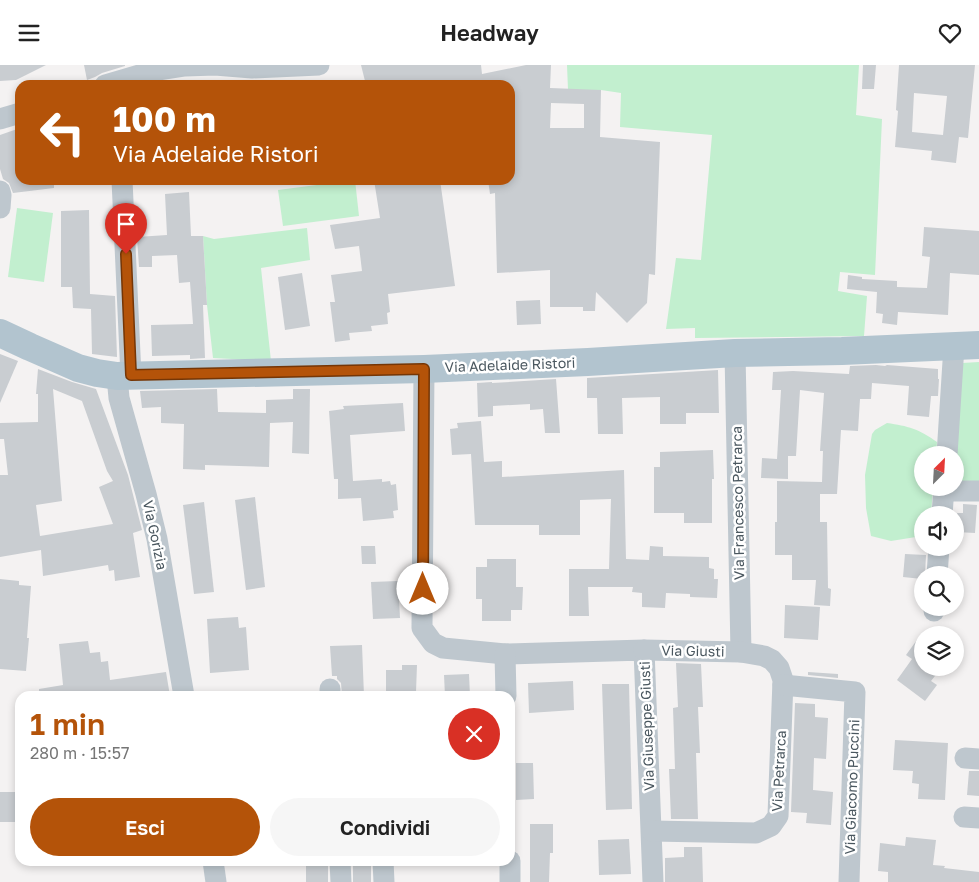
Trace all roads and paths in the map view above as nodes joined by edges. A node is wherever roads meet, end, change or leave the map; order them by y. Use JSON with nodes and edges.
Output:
{"nodes":[{"id":1,"x":319,"y":65,"type":"edge"},
{"id":2,"x":126,"y":80,"type":"edge"},
{"id":3,"x":15,"y":114,"type":"edge"},
{"id":4,"x":0,"y":119,"type":"edge"},
{"id":5,"x":122,"y":185,"type":"edge"},
{"id":6,"x":0,"y":191,"type":"edge"},
{"id":7,"x":0,"y":208,"type":"edge"},
{"id":8,"x":0,"y":333,"type":"edge"},
{"id":9,"x":966,"y":346,"type":"edge"},
{"id":10,"x":0,"y":349,"type":"edge"},
{"id":11,"x":734,"y":353,"type":"junction"},
{"id":12,"x":78,"y":368,"type":"junction"},
{"id":13,"x":424,"y":369,"type":"junction"},
{"id":14,"x":124,"y":376,"type":"junction"},
{"id":15,"x":949,"y":446,"type":"edge"},
{"id":16,"x":964,"y":490,"type":"edge"},
{"id":17,"x":979,"y":491,"type":"edge"},
{"id":18,"x":644,"y":649,"type":"junction"},
{"id":19,"x":741,"y":652,"type":"junction"},
{"id":20,"x":505,"y":654,"type":"junction"},
{"id":21,"x":783,"y":685,"type":"junction"},
{"id":22,"x":183,"y":691,"type":"edge"},
{"id":23,"x":506,"y":691,"type":"edge"},
{"id":24,"x":652,"y":831,"type":"junction"},
{"id":25,"x":214,"y":866,"type":"edge"},
{"id":26,"x":340,"y":866,"type":"edge"},
{"id":27,"x":384,"y":866,"type":"edge"},
{"id":28,"x":510,"y":866,"type":"edge"},
{"id":29,"x":216,"y":882,"type":"edge"},
{"id":30,"x":341,"y":882,"type":"edge"},
{"id":31,"x":384,"y":882,"type":"edge"},
{"id":32,"x":510,"y":882,"type":"edge"},
{"id":33,"x":653,"y":882,"type":"edge"},
{"id":34,"x":849,"y":882,"type":"edge"}],
"edges":[{"from":1,"to":2,"type":"street"},
{"from":3,"to":4,"type":"street"},
{"from":5,"to":14,"type":"street","name":"Via Gorizia"},
{"from":6,"to":7,"type":"street"},
{"from":8,"to":12,"type":"main road"},
{"from":9,"to":11,"type":"main road","name":"Via Adelaide Ristori"},
{"from":9,"to":15,"type":"street"},
{"from":10,"to":12,"type":"main road"},
{"from":11,"to":13,"type":"main road","name":"Via Adelaide Ristori"},
{"from":11,"to":19,"type":"street","name":"Via Francesco Petrarca"},
{"from":12,"to":14,"type":"main road","name":"Via Adelaide Ristori"},
{"from":13,"to":14,"type":"main road","name":"Via Adelaide Ristori"},
{"from":13,"to":20,"type":"street","name":"Via Giuseppe Giusti"},
{"from":14,"to":22,"type":"street","name":"Via Gorizia"},
{"from":16,"to":17,"type":"street"},
{"from":18,"to":19,"type":"street","name":"Via Giusti"},
{"from":18,"to":20,"type":"street","name":"Via Giuseppe Giusti"},
{"from":18,"to":24,"type":"street","name":"Via Giuseppe Giusti"},
{"from":19,"to":21,"type":"street","name":"Via Petrarca"},
{"from":20,"to":23,"type":"street"},
{"from":21,"to":24,"type":"street","name":"Via Petrarca"},
{"from":21,"to":34,"type":"street","name":"Via Giacomo Puccini"},
{"from":24,"to":33,"type":"street","name":"Via Giuseppe Giusti"},
{"from":25,"to":29,"type":"street"},
{"from":26,"to":30,"type":"street"},
{"from":27,"to":31,"type":"street"},
{"from":28,"to":32,"type":"street"}]}
